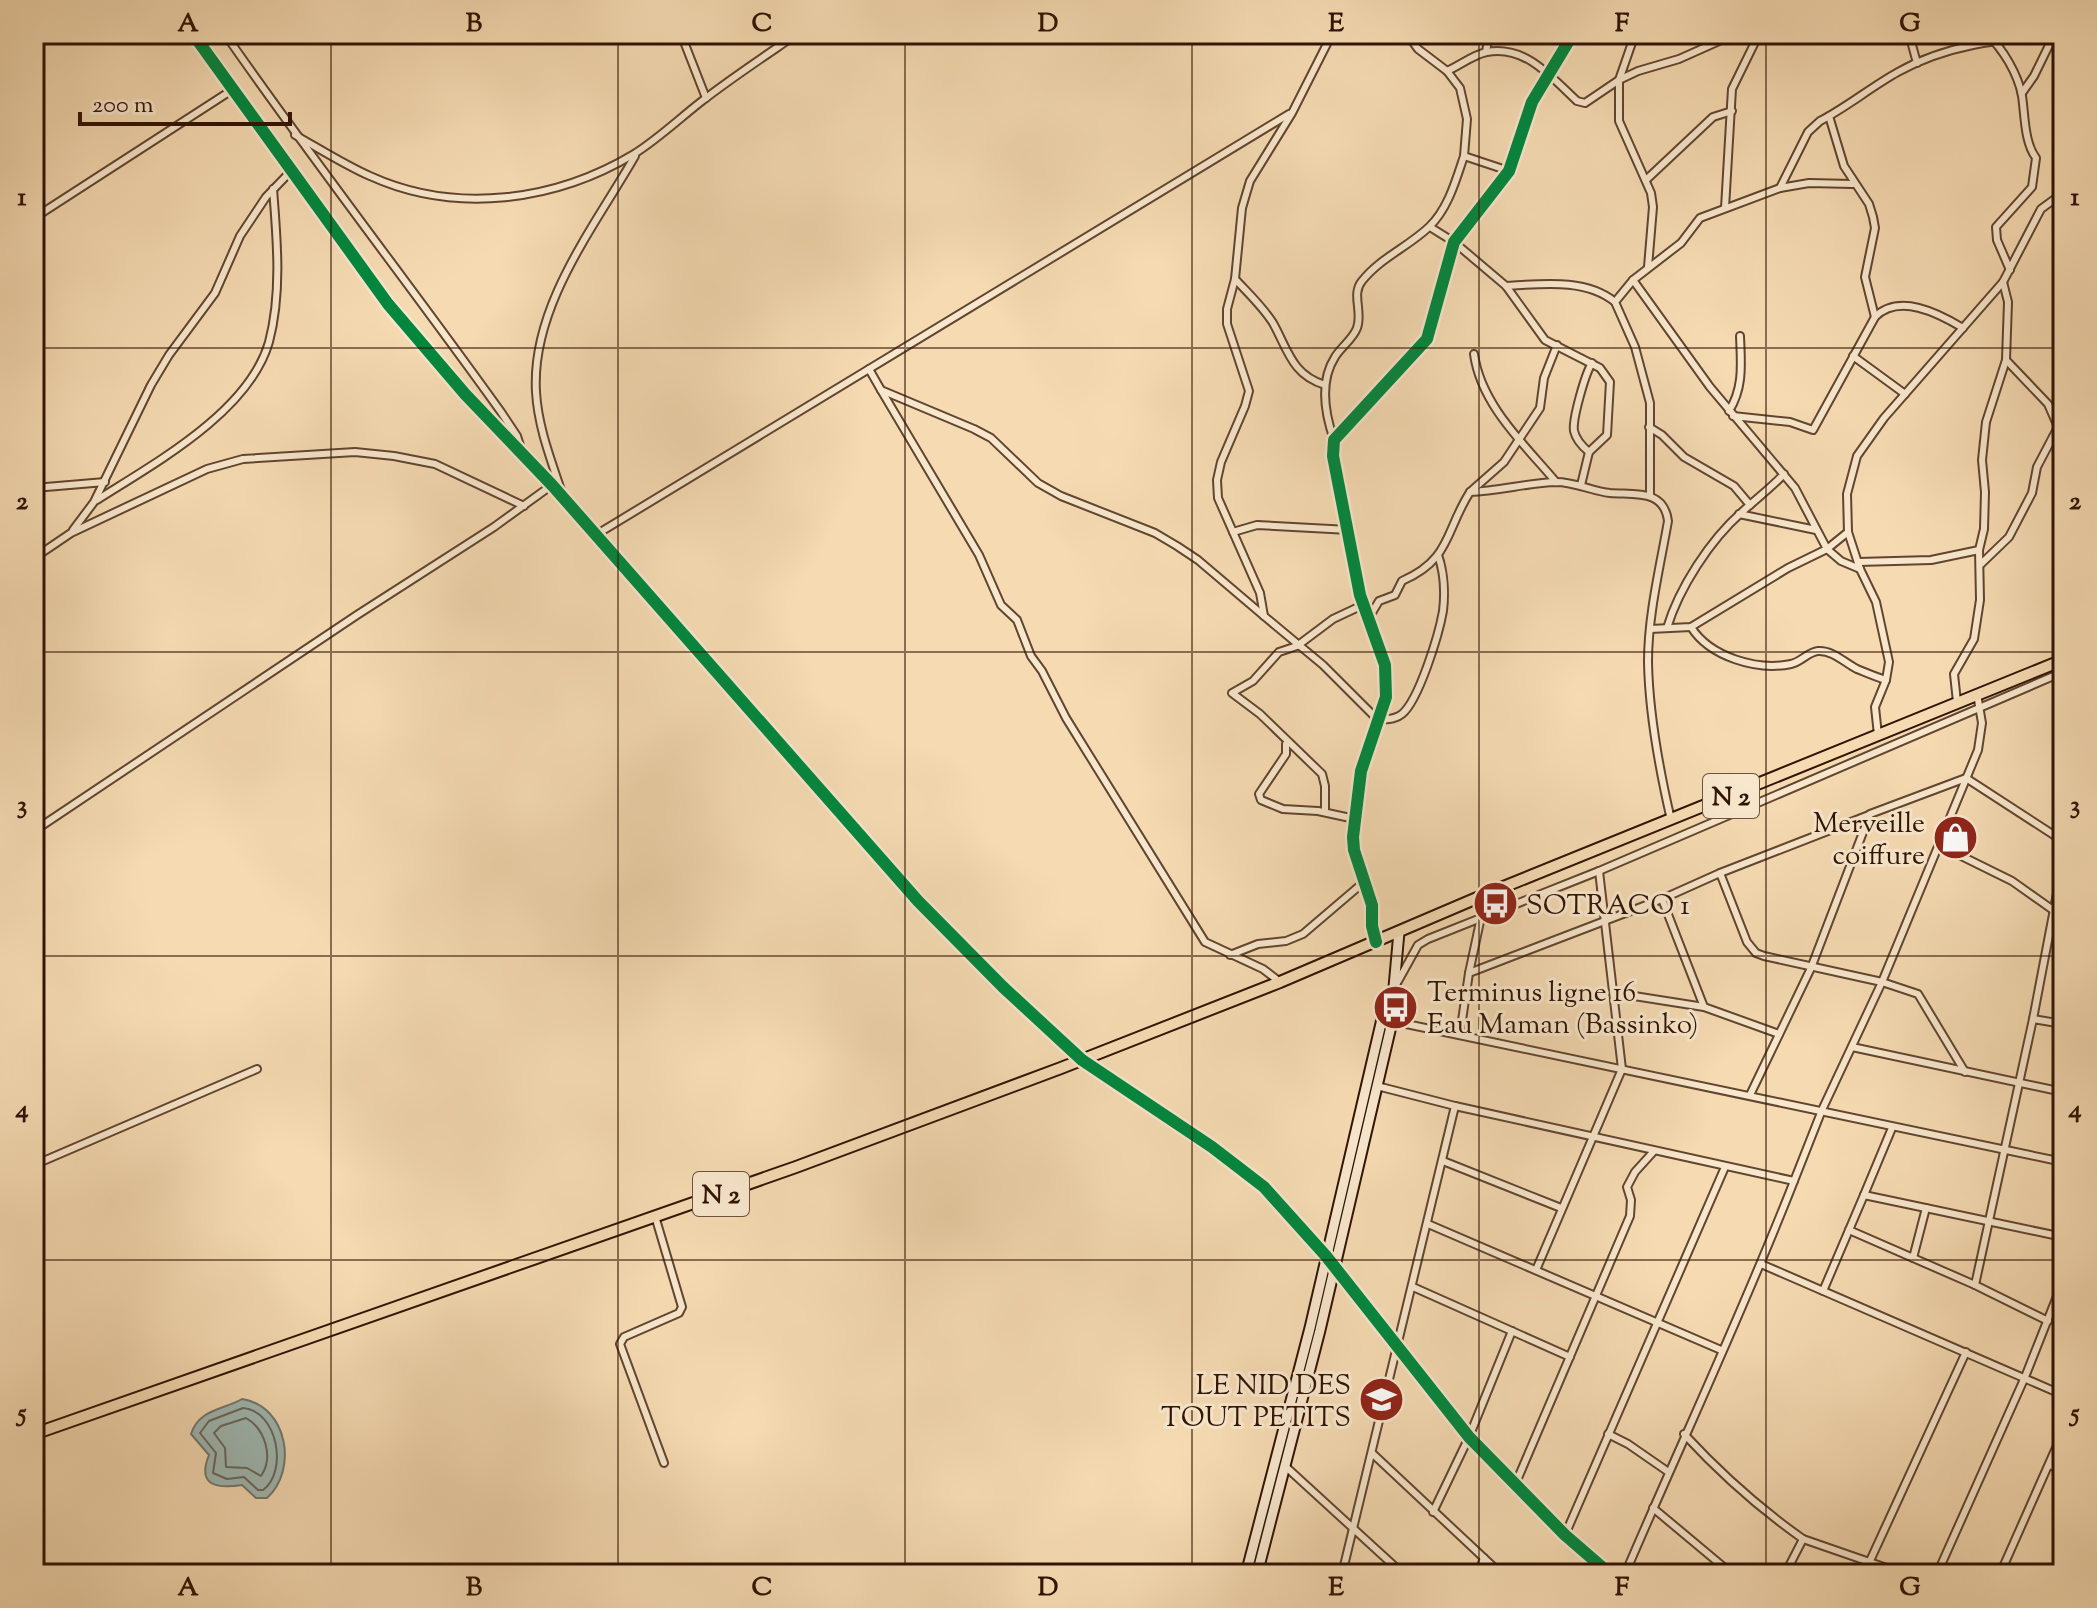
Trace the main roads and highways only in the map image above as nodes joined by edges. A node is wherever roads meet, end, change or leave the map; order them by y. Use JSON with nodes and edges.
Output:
{"nodes":[{"id":1,"x":2063,"y":660,"type":"edge"},
{"id":2,"x":34,"y":1434,"type":"edge"}],
"edges":[{"from":1,"to":2,"type":"main road","number":"N 2"}]}
